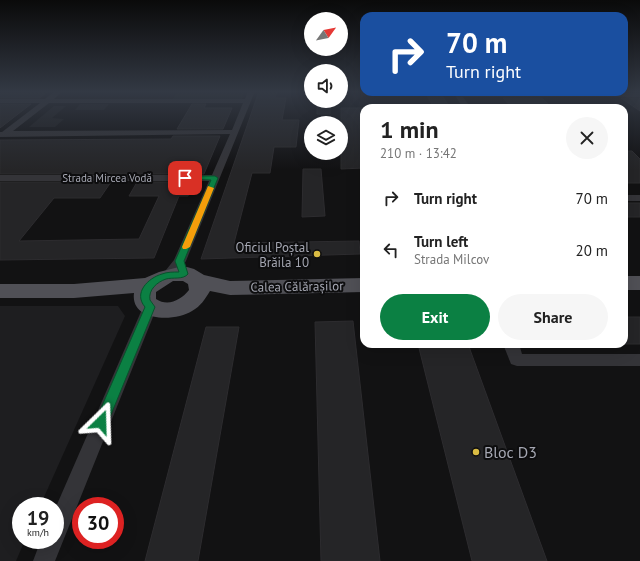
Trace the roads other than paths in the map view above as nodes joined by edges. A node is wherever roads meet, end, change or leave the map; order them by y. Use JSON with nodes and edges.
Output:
{"nodes":[{"id":1,"x":26,"y":117,"type":"edge"},
{"id":2,"x":242,"y":117,"type":"edge"},
{"id":3,"x":236,"y":132,"type":"junction"},
{"id":4,"x":1,"y":135,"type":"edge"},
{"id":5,"x":0,"y":178,"type":"edge"},
{"id":6,"x":215,"y":178,"type":"junction"},
{"id":7,"x":628,"y":198,"type":"edge"},
{"id":8,"x":640,"y":198,"type":"edge"},
{"id":9,"x":628,"y":283,"type":"edge"},
{"id":10,"x":640,"y":283,"type":"edge"},
{"id":11,"x":360,"y":285,"type":"edge"},
{"id":12,"x":171,"y":286,"type":"junction"},
{"id":13,"x":0,"y":291,"type":"edge"},
{"id":14,"x":512,"y":348,"type":"edge"},
{"id":15,"x":640,"y":360,"type":"edge"},
{"id":16,"x":64,"y":512,"type":"edge"},
{"id":17,"x":49,"y":549,"type":"edge"},
{"id":18,"x":44,"y":561,"type":"edge"}],
"edges":[{"from":1,"to":4,"type":"street"},
{"from":2,"to":3,"type":"street"},
{"from":3,"to":4,"type":"street"},
{"from":3,"to":6,"type":"street"},
{"from":5,"to":6,"type":"street","name":"Strada Mircea Vodă"},
{"from":6,"to":12,"type":"street"},
{"from":7,"to":8,"type":"street"},
{"from":9,"to":10,"type":"main road"},
{"from":11,"to":12,"type":"main road","name":"Calea Călărașilor"},
{"from":12,"to":13,"type":"main road","name":"Calea Călărașilor"},
{"from":12,"to":16,"type":"street"},
{"from":14,"to":15,"type":"street"},
{"from":17,"to":18,"type":"street"}]}
